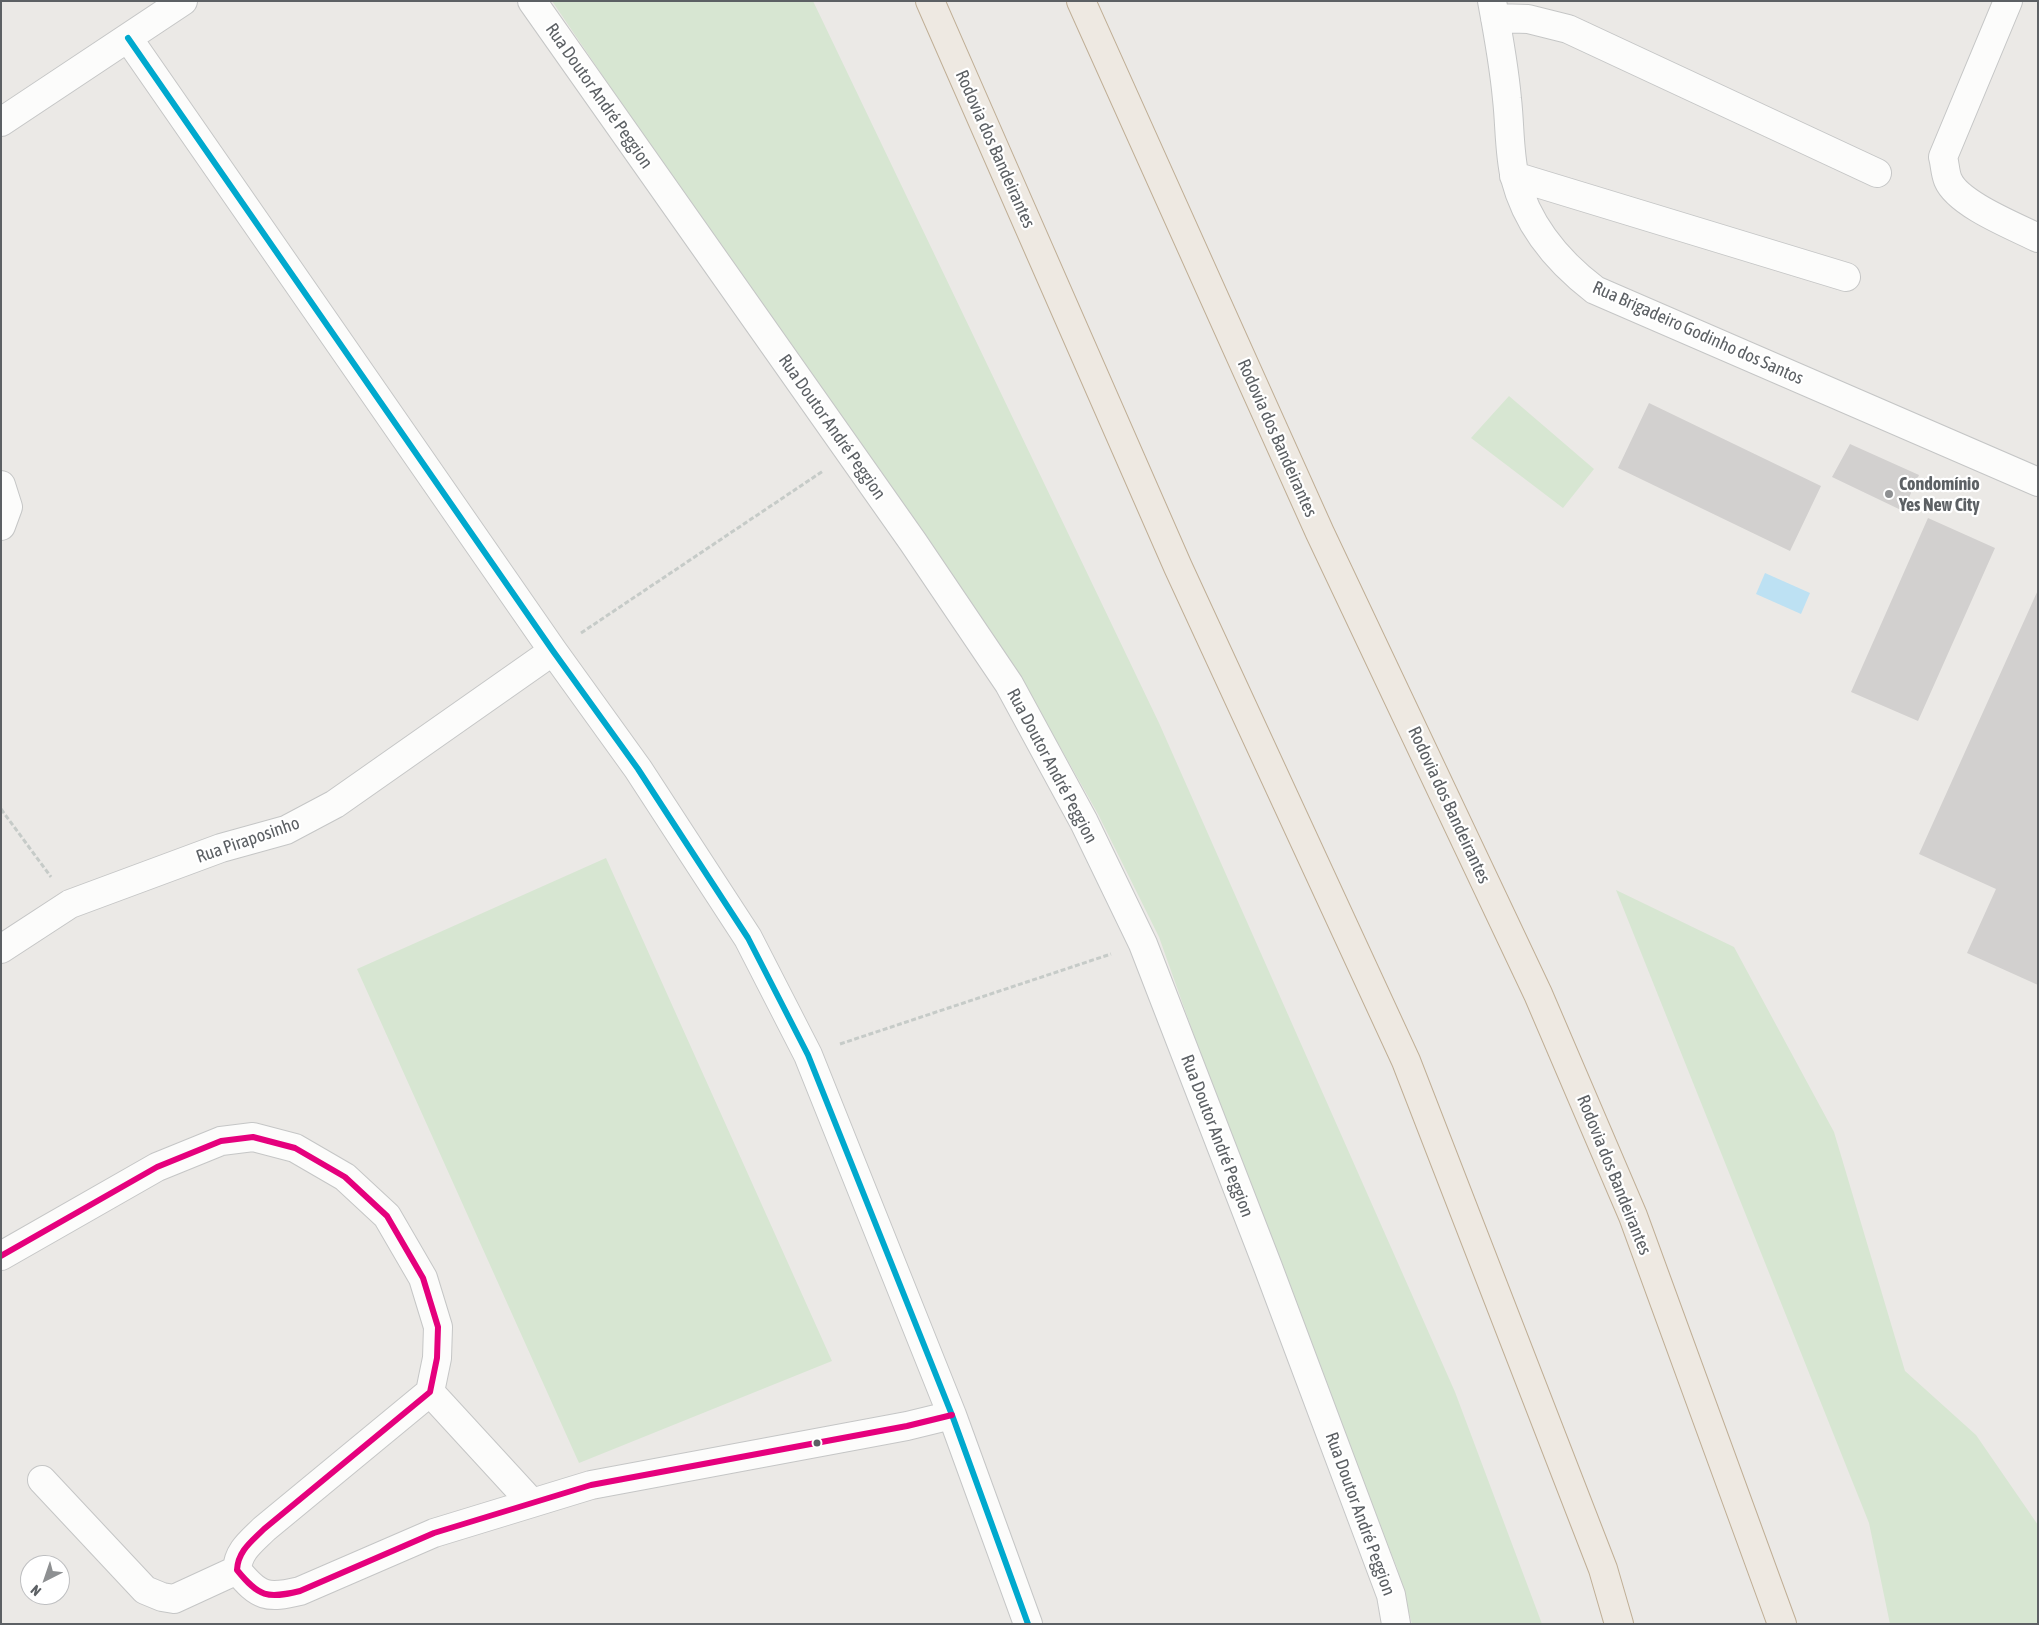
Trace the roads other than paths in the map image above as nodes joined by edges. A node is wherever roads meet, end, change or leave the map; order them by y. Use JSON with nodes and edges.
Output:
{"nodes":[{"id":1,"x":183,"y":1,"type":"edge"},
{"id":2,"x":532,"y":1,"type":"edge"},
{"id":3,"x":930,"y":1,"type":"edge"},
{"id":4,"x":1081,"y":1,"type":"edge"},
{"id":5,"x":2008,"y":1,"type":"edge"},
{"id":6,"x":1494,"y":10,"type":"edge"},
{"id":7,"x":128,"y":38,"type":"junction"},
{"id":8,"x":1,"y":122,"type":"edge"},
{"id":9,"x":1877,"y":173,"type":"dead end"},
{"id":10,"x":1514,"y":176,"type":"junction"},
{"id":11,"x":2038,"y":238,"type":"edge"},
{"id":12,"x":1846,"y":277,"type":"dead end"},
{"id":13,"x":2038,"y":482,"type":"edge"},
{"id":14,"x":1,"y":485,"type":"edge"},
{"id":15,"x":1,"y":526,"type":"edge"},
{"id":16,"x":553,"y":651,"type":"junction"},
{"id":17,"x":1,"y":949,"type":"edge"},
{"id":18,"x":1,"y":1256,"type":"edge"},
{"id":19,"x":430,"y":1392,"type":"junction"},
{"id":20,"x":952,"y":1415,"type":"junction"},
{"id":21,"x":42,"y":1480,"type":"dead end"},
{"id":22,"x":532,"y":1503,"type":"junction"},
{"id":23,"x":237,"y":1570,"type":"junction"},
{"id":24,"x":1028,"y":1624,"type":"edge"},
{"id":25,"x":1396,"y":1624,"type":"edge"},
{"id":26,"x":1619,"y":1624,"type":"edge"},
{"id":27,"x":1782,"y":1624,"type":"edge"}],
"edges":[{"from":1,"to":7,"type":"street"},
{"from":2,"to":25,"type":"street","name":"Rua Doutor André Peggion"},
{"from":3,"to":26,"type":"highway","name":"Rodovia dos Bandeirantes"},
{"from":4,"to":27,"type":"highway","name":"Rodovia dos Bandeirantes"},
{"from":5,"to":11,"type":"street"},
{"from":6,"to":9,"type":"street"},
{"from":6,"to":10,"type":"street","name":"Rua Brigadeiro Godinho dos Santos"},
{"from":7,"to":8,"type":"street"},
{"from":7,"to":16,"type":"street"},
{"from":10,"to":12,"type":"street"},
{"from":10,"to":13,"type":"street","name":"Rua Brigadeiro Godinho dos Santos"},
{"from":14,"to":15,"type":"street"},
{"from":16,"to":17,"type":"street","name":"Rua Piraposinho"},
{"from":16,"to":20,"type":"street"},
{"from":18,"to":19,"type":"street"},
{"from":19,"to":22,"type":"street"},
{"from":19,"to":23,"type":"street"},
{"from":20,"to":22,"type":"street"},
{"from":20,"to":24,"type":"street"},
{"from":21,"to":23,"type":"street"},
{"from":22,"to":23,"type":"street"}]}
